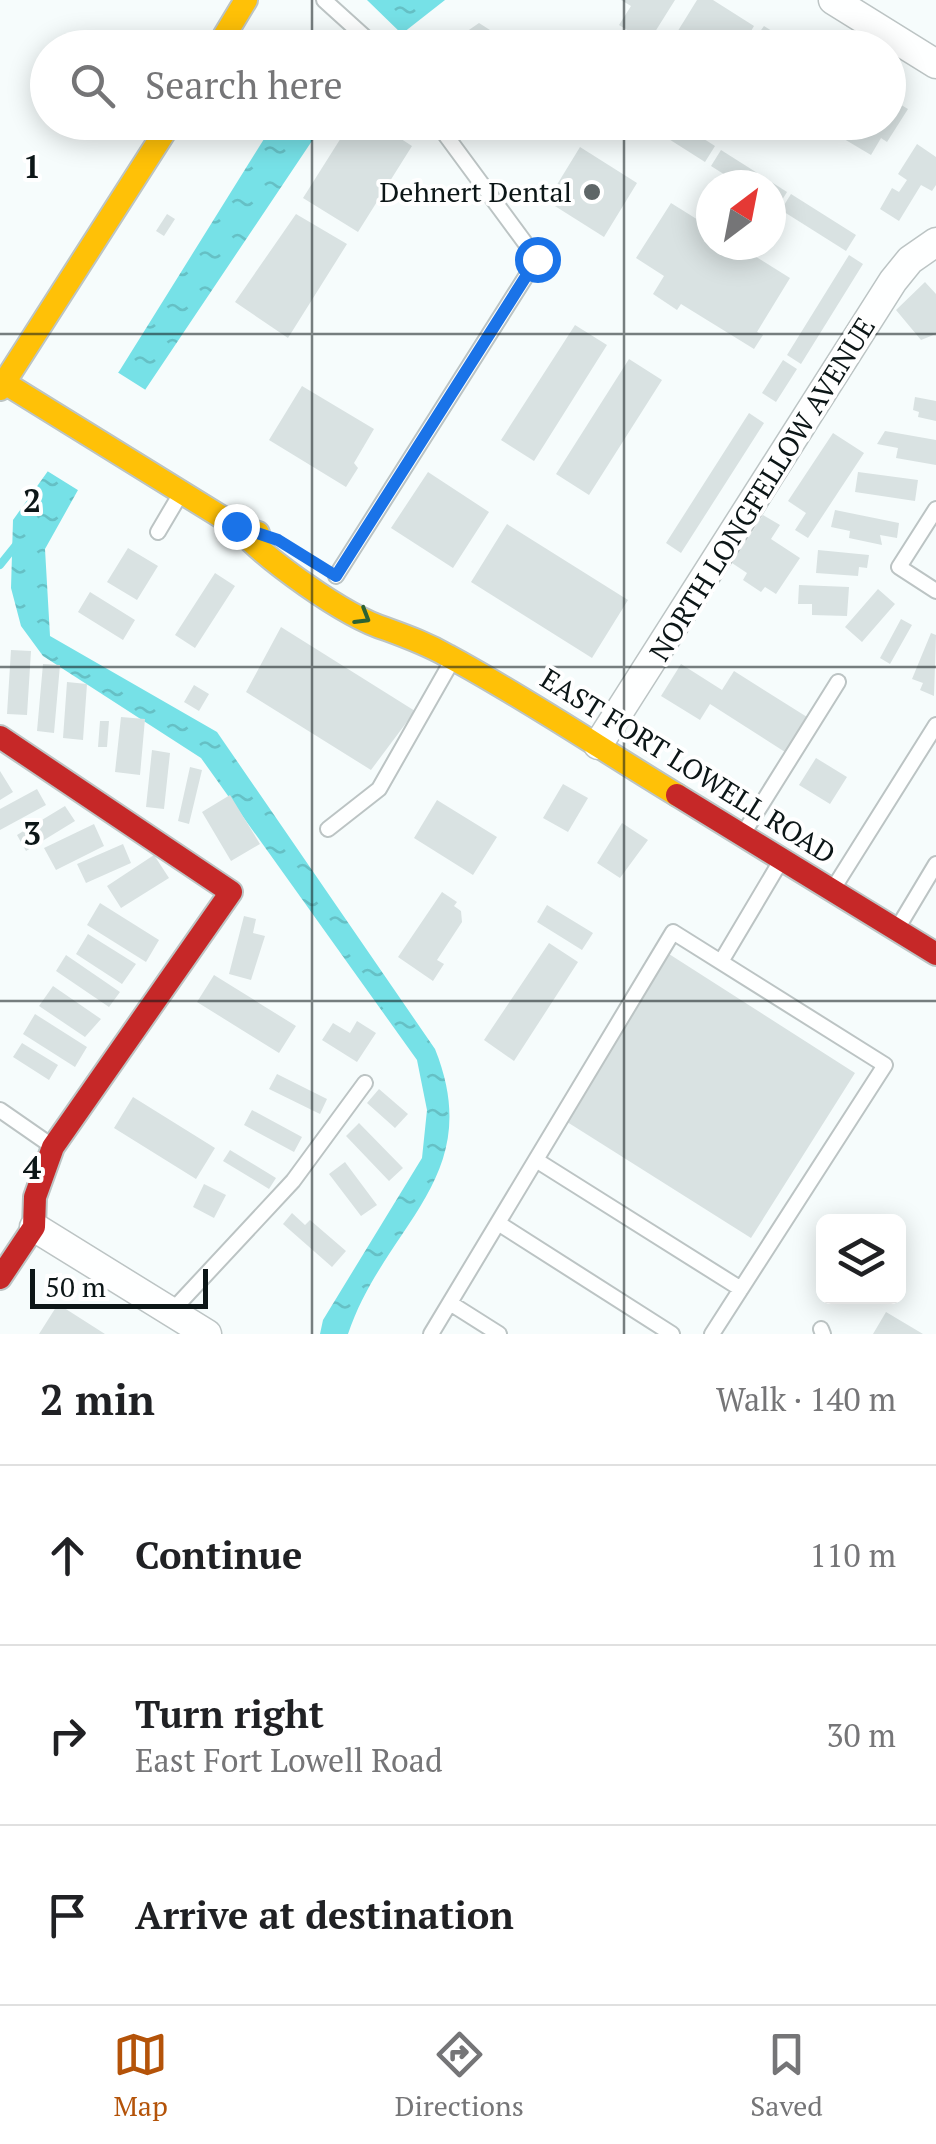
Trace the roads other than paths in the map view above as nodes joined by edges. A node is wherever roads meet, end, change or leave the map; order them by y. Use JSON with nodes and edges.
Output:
{"nodes":[{"id":1,"x":246,"y":0,"type":"edge"},
{"id":2,"x":324,"y":0,"type":"edge"},
{"id":3,"x":833,"y":0,"type":"edge"},
{"id":4,"x":228,"y":30,"type":"edge"},
{"id":5,"x":359,"y":30,"type":"edge"},
{"id":6,"x":881,"y":30,"type":"edge"},
{"id":7,"x":906,"y":45,"type":"edge"},
{"id":8,"x":936,"y":64,"type":"edge"},
{"id":9,"x":160,"y":140,"type":"edge"},
{"id":10,"x":449,"y":140,"type":"edge"},
{"id":11,"x":936,"y":242,"type":"edge"},
{"id":12,"x":1,"y":384,"type":"edge"},
{"id":13,"x":181,"y":492,"type":"junction"},
{"id":14,"x":936,"y":509,"type":"edge"},
{"id":15,"x":236,"y":526,"type":"junction"},
{"id":16,"x":158,"y":532,"type":"dead end"},
{"id":17,"x":336,"y":576,"type":"junction"},
{"id":18,"x":936,"y":590,"type":"edge"},
{"id":19,"x":406,"y":632,"type":"junction"},
{"id":20,"x":453,"y":658,"type":"junction"},
{"id":21,"x":838,"y":682,"type":"dead end"},
{"id":22,"x":936,"y":725,"type":"edge"},
{"id":23,"x":0,"y":737,"type":"edge"},
{"id":24,"x":598,"y":745,"type":"junction"},
{"id":25,"x":328,"y":829,"type":"dead end"},
{"id":26,"x":743,"y":834,"type":"junction"},
{"id":27,"x":782,"y":859,"type":"junction"},
{"id":28,"x":936,"y":864,"type":"edge"},
{"id":29,"x":832,"y":890,"type":"junction"},
{"id":30,"x":896,"y":929,"type":"junction"},
{"id":31,"x":936,"y":954,"type":"edge"},
{"id":32,"x":722,"y":960,"type":"junction"},
{"id":33,"x":365,"y":1082,"type":"dead end"},
{"id":34,"x":0,"y":1110,"type":"edge"},
{"id":35,"x":54,"y":1147,"type":"junction"},
{"id":36,"x":536,"y":1160,"type":"junction"},
{"id":37,"x":498,"y":1224,"type":"junction"},
{"id":38,"x":34,"y":1228,"type":"junction"},
{"id":39,"x":0,"y":1278,"type":"edge"},
{"id":40,"x":741,"y":1289,"type":"junction"},
{"id":41,"x":450,"y":1303,"type":"junction"},
{"id":42,"x":170,"y":1312,"type":"junction"},
{"id":43,"x":207,"y":1334,"type":"edge"},
{"id":44,"x":432,"y":1334,"type":"edge"},
{"id":45,"x":499,"y":1334,"type":"edge"},
{"id":46,"x":672,"y":1334,"type":"edge"},
{"id":47,"x":712,"y":1334,"type":"edge"}],
"edges":[{"from":1,"to":4,"type":"main road"},
{"from":2,"to":5,"type":"lane"},
{"from":3,"to":6,"type":"street"},
{"from":7,"to":8,"type":"street"},
{"from":9,"to":12,"type":"main road"},
{"from":10,"to":17,"type":"lane"},
{"from":11,"to":24,"type":"street","name":"NORTH LONGFELLOW AVENUE"},
{"from":12,"to":13,"type":"main road","name":"EAST FORT LOWELL ROAD"},
{"from":13,"to":15,"type":"main road","name":"EAST FORT LOWELL ROAD"},
{"from":13,"to":16,"type":"lane"},
{"from":14,"to":18,"type":"lane"},
{"from":15,"to":17,"type":"main road","name":"EAST FORT LOWELL ROAD"},
{"from":15,"to":19,"type":"main road","name":"EAST FORT LOWELL ROAD","one_way":true},
{"from":17,"to":19,"type":"main road","name":"EAST FORT LOWELL ROAD"},
{"from":19,"to":20,"type":"main road","name":"EAST FORT LOWELL ROAD"},
{"from":20,"to":24,"type":"main road","name":"EAST FORT LOWELL ROAD"},
{"from":20,"to":25,"type":"lane"},
{"from":21,"to":26,"type":"lane"},
{"from":22,"to":29,"type":"lane"},
{"from":23,"to":35,"type":"main road"},
{"from":24,"to":26,"type":"main road","name":"EAST FORT LOWELL ROAD"},
{"from":26,"to":27,"type":"main road","name":"EAST FORT LOWELL ROAD"},
{"from":27,"to":29,"type":"main road","name":"EAST FORT LOWELL ROAD"},
{"from":27,"to":32,"type":"lane"},
{"from":28,"to":30,"type":"lane"},
{"from":29,"to":30,"type":"main road","name":"EAST FORT LOWELL ROAD"},
{"from":30,"to":31,"type":"main road","name":"EAST FORT LOWELL ROAD"},
{"from":32,"to":36,"type":"lane"},
{"from":32,"to":40,"type":"lane"},
{"from":33,"to":42,"type":"lane"},
{"from":34,"to":35,"type":"lane"},
{"from":35,"to":38,"type":"main road"},
{"from":36,"to":37,"type":"lane"},
{"from":36,"to":40,"type":"lane"},
{"from":37,"to":41,"type":"lane"},
{"from":37,"to":46,"type":"lane"},
{"from":38,"to":39,"type":"main road"},
{"from":38,"to":42,"type":"street"},
{"from":40,"to":47,"type":"lane"},
{"from":41,"to":44,"type":"lane"},
{"from":41,"to":45,"type":"lane"},
{"from":42,"to":43,"type":"street"}]}
